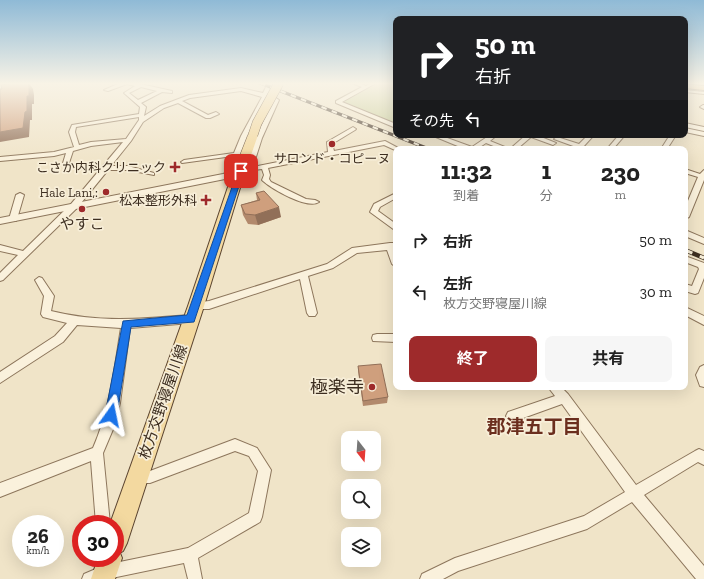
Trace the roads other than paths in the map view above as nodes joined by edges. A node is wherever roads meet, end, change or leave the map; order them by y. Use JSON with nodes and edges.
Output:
{"nodes":[{"id":1,"x":143,"y":110,"type":"edge"},
{"id":2,"x":157,"y":110,"type":"edge"},
{"id":3,"x":195,"y":110,"type":"edge"},
{"id":4,"x":257,"y":110,"type":"edge"},
{"id":5,"x":264,"y":110,"type":"edge"},
{"id":6,"x":272,"y":110,"type":"edge"},
{"id":7,"x":357,"y":110,"type":"edge"},
{"id":8,"x":216,"y":114,"type":"dead end"},
{"id":9,"x":208,"y":117,"type":"junction"},
{"id":10,"x":142,"y":118,"type":"junction"},
{"id":11,"x":201,"y":120,"type":"dead end"},
{"id":12,"x":393,"y":125,"type":"edge"},
{"id":13,"x":688,"y":126,"type":"edge"},
{"id":14,"x":353,"y":129,"type":"dead end"},
{"id":15,"x":704,"y":129,"type":"edge"},
{"id":16,"x":688,"y":131,"type":"edge"},
{"id":17,"x":704,"y":134,"type":"edge"},
{"id":18,"x":442,"y":138,"type":"edge"},
{"id":19,"x":490,"y":138,"type":"edge"},
{"id":20,"x":526,"y":138,"type":"edge"},
{"id":21,"x":588,"y":138,"type":"edge"},
{"id":22,"x":557,"y":139,"type":"edge"},
{"id":23,"x":129,"y":140,"type":"junction"},
{"id":24,"x":485,"y":141,"type":"junction"},
{"id":25,"x":380,"y":144,"type":"junction"},
{"id":26,"x":464,"y":146,"type":"edge"},
{"id":27,"x":477,"y":146,"type":"edge"},
{"id":28,"x":499,"y":146,"type":"edge"},
{"id":29,"x":517,"y":146,"type":"edge"},
{"id":30,"x":574,"y":146,"type":"edge"},
{"id":31,"x":581,"y":146,"type":"edge"},
{"id":32,"x":77,"y":147,"type":"junction"},
{"id":33,"x":393,"y":147,"type":"edge"},
{"id":34,"x":70,"y":149,"type":"junction"},
{"id":35,"x":393,"y":152,"type":"edge"},
{"id":36,"x":237,"y":154,"type":"junction"},
{"id":37,"x":331,"y":154,"type":"junction"},
{"id":38,"x":0,"y":159,"type":"edge"},
{"id":39,"x":184,"y":162,"type":"dead end"},
{"id":40,"x":66,"y":163,"type":"dead end"},
{"id":41,"x":265,"y":167,"type":"junction"},
{"id":42,"x":106,"y":168,"type":"junction"},
{"id":43,"x":241,"y":171,"type":"junction"},
{"id":44,"x":688,"y":172,"type":"edge"},
{"id":45,"x":152,"y":174,"type":"dead end"},
{"id":46,"x":703,"y":175,"type":"edge"},
{"id":47,"x":20,"y":195,"type":"dead end"},
{"id":48,"x":393,"y":197,"type":"edge"},
{"id":49,"x":315,"y":202,"type":"dead end"},
{"id":50,"x":74,"y":206,"type":"junction"},
{"id":51,"x":688,"y":210,"type":"edge"},
{"id":52,"x":13,"y":219,"type":"junction"},
{"id":53,"x":0,"y":221,"type":"edge"},
{"id":54,"x":393,"y":226,"type":"edge"},
{"id":55,"x":688,"y":234,"type":"edge"},
{"id":56,"x":704,"y":241,"type":"edge"},
{"id":57,"x":393,"y":246,"type":"edge"},
{"id":58,"x":0,"y":248,"type":"edge"},
{"id":59,"x":26,"y":254,"type":"junction"},
{"id":60,"x":688,"y":259,"type":"edge"},
{"id":61,"x":303,"y":274,"type":"junction"},
{"id":62,"x":0,"y":278,"type":"edge"},
{"id":63,"x":39,"y":280,"type":"dead end"},
{"id":64,"x":688,"y":288,"type":"edge"},
{"id":65,"x":193,"y":312,"type":"junction"},
{"id":66,"x":312,"y":313,"type":"dead end"},
{"id":67,"x":688,"y":313,"type":"edge"},
{"id":68,"x":75,"y":321,"type":"junction"},
{"id":69,"x":704,"y":321,"type":"edge"},
{"id":70,"x":126,"y":324,"type":"junction"},
{"id":71,"x":377,"y":338,"type":"dead end"},
{"id":72,"x":393,"y":338,"type":"edge"},
{"id":73,"x":704,"y":370,"type":"edge"},
{"id":74,"x":0,"y":378,"type":"edge"},
{"id":75,"x":704,"y":382,"type":"edge"},
{"id":76,"x":557,"y":390,"type":"edge"},
{"id":77,"x":564,"y":398,"type":"junction"},
{"id":78,"x":512,"y":416,"type":"dead end"},
{"id":79,"x":97,"y":453,"type":"junction"},
{"id":80,"x":702,"y":455,"type":"edge"},
{"id":81,"x":137,"y":477,"type":"junction"},
{"id":82,"x":0,"y":490,"type":"edge"},
{"id":83,"x":634,"y":494,"type":"junction"},
{"id":84,"x":101,"y":515,"type":"edge"},
{"id":85,"x":123,"y":515,"type":"edge"},
{"id":86,"x":190,"y":555,"type":"junction"},
{"id":87,"x":102,"y":572,"type":"edge"},
{"id":88,"x":704,"y":577,"type":"edge"},
{"id":89,"x":433,"y":578,"type":"edge"},
{"id":90,"x":195,"y":579,"type":"edge"}],
"edges":[{"from":1,"to":10,"type":"street"},
{"from":2,"to":10,"type":"street"},
{"from":3,"to":9,"type":"street"},
{"from":4,"to":36,"type":"street"},
{"from":5,"to":43,"type":"main road","name":"枚方交野寝屋川線","bridge":true},
{"from":6,"to":43,"type":"street"},
{"from":7,"to":12,"type":"street"},
{"from":8,"to":9,"type":"street"},
{"from":9,"to":11,"type":"street"},
{"from":10,"to":23,"type":"street"},
{"from":10,"to":32,"type":"street"},
{"from":13,"to":15,"type":"street"},
{"from":14,"to":37,"type":"street"},
{"from":16,"to":17,"type":"street"},
{"from":18,"to":26,"type":"street"},
{"from":19,"to":24,"type":"street"},
{"from":20,"to":29,"type":"street"},
{"from":21,"to":31,"type":"street"},
{"from":22,"to":30,"type":"street"},
{"from":23,"to":32,"type":"street"},
{"from":23,"to":42,"type":"street"},
{"from":24,"to":27,"type":"street"},
{"from":24,"to":28,"type":"street"},
{"from":25,"to":33,"type":"street"},
{"from":25,"to":35,"type":"street"},
{"from":25,"to":37,"type":"street"},
{"from":32,"to":34,"type":"street"},
{"from":34,"to":38,"type":"street"},
{"from":34,"to":40,"type":"street"},
{"from":36,"to":39,"type":"street"},
{"from":36,"to":43,"type":"street"},
{"from":37,"to":41,"type":"street"},
{"from":41,"to":43,"type":"street"},
{"from":41,"to":49,"type":"street"},
{"from":42,"to":45,"type":"street"},
{"from":42,"to":50,"type":"street"},
{"from":43,"to":50,"type":"street"},
{"from":43,"to":65,"type":"main road","name":"枚方交野寝屋川線"},
{"from":44,"to":46,"type":"street"},
{"from":46,"to":51,"type":"street"},
{"from":47,"to":52,"type":"street"},
{"from":48,"to":54,"type":"street"},
{"from":50,"to":52,"type":"street"},
{"from":50,"to":59,"type":"street"},
{"from":52,"to":53,"type":"street"},
{"from":55,"to":56,"type":"street"},
{"from":57,"to":61,"type":"street"},
{"from":58,"to":59,"type":"street"},
{"from":59,"to":62,"type":"street"},
{"from":60,"to":64,"type":"street"},
{"from":61,"to":65,"type":"street"},
{"from":61,"to":66,"type":"street"},
{"from":63,"to":68,"type":"street"},
{"from":65,"to":70,"type":"street"},
{"from":65,"to":81,"type":"main road","name":"枚方交野寝屋川線"},
{"from":67,"to":69,"type":"street"},
{"from":68,"to":70,"type":"street"},
{"from":68,"to":74,"type":"street"},
{"from":70,"to":79,"type":"street"},
{"from":71,"to":72,"type":"street"},
{"from":73,"to":75,"type":"street"},
{"from":76,"to":77,"type":"street"},
{"from":77,"to":78,"type":"street"},
{"from":77,"to":83,"type":"street"},
{"from":79,"to":82,"type":"street"},
{"from":79,"to":84,"type":"street"},
{"from":80,"to":83,"type":"street"},
{"from":81,"to":85,"type":"main road","name":"枚方交野寝屋川線"},
{"from":81,"to":86,"type":"street"},
{"from":83,"to":88,"type":"street"},
{"from":83,"to":89,"type":"street"},
{"from":86,"to":87,"type":"street"},
{"from":86,"to":90,"type":"street"}]}
